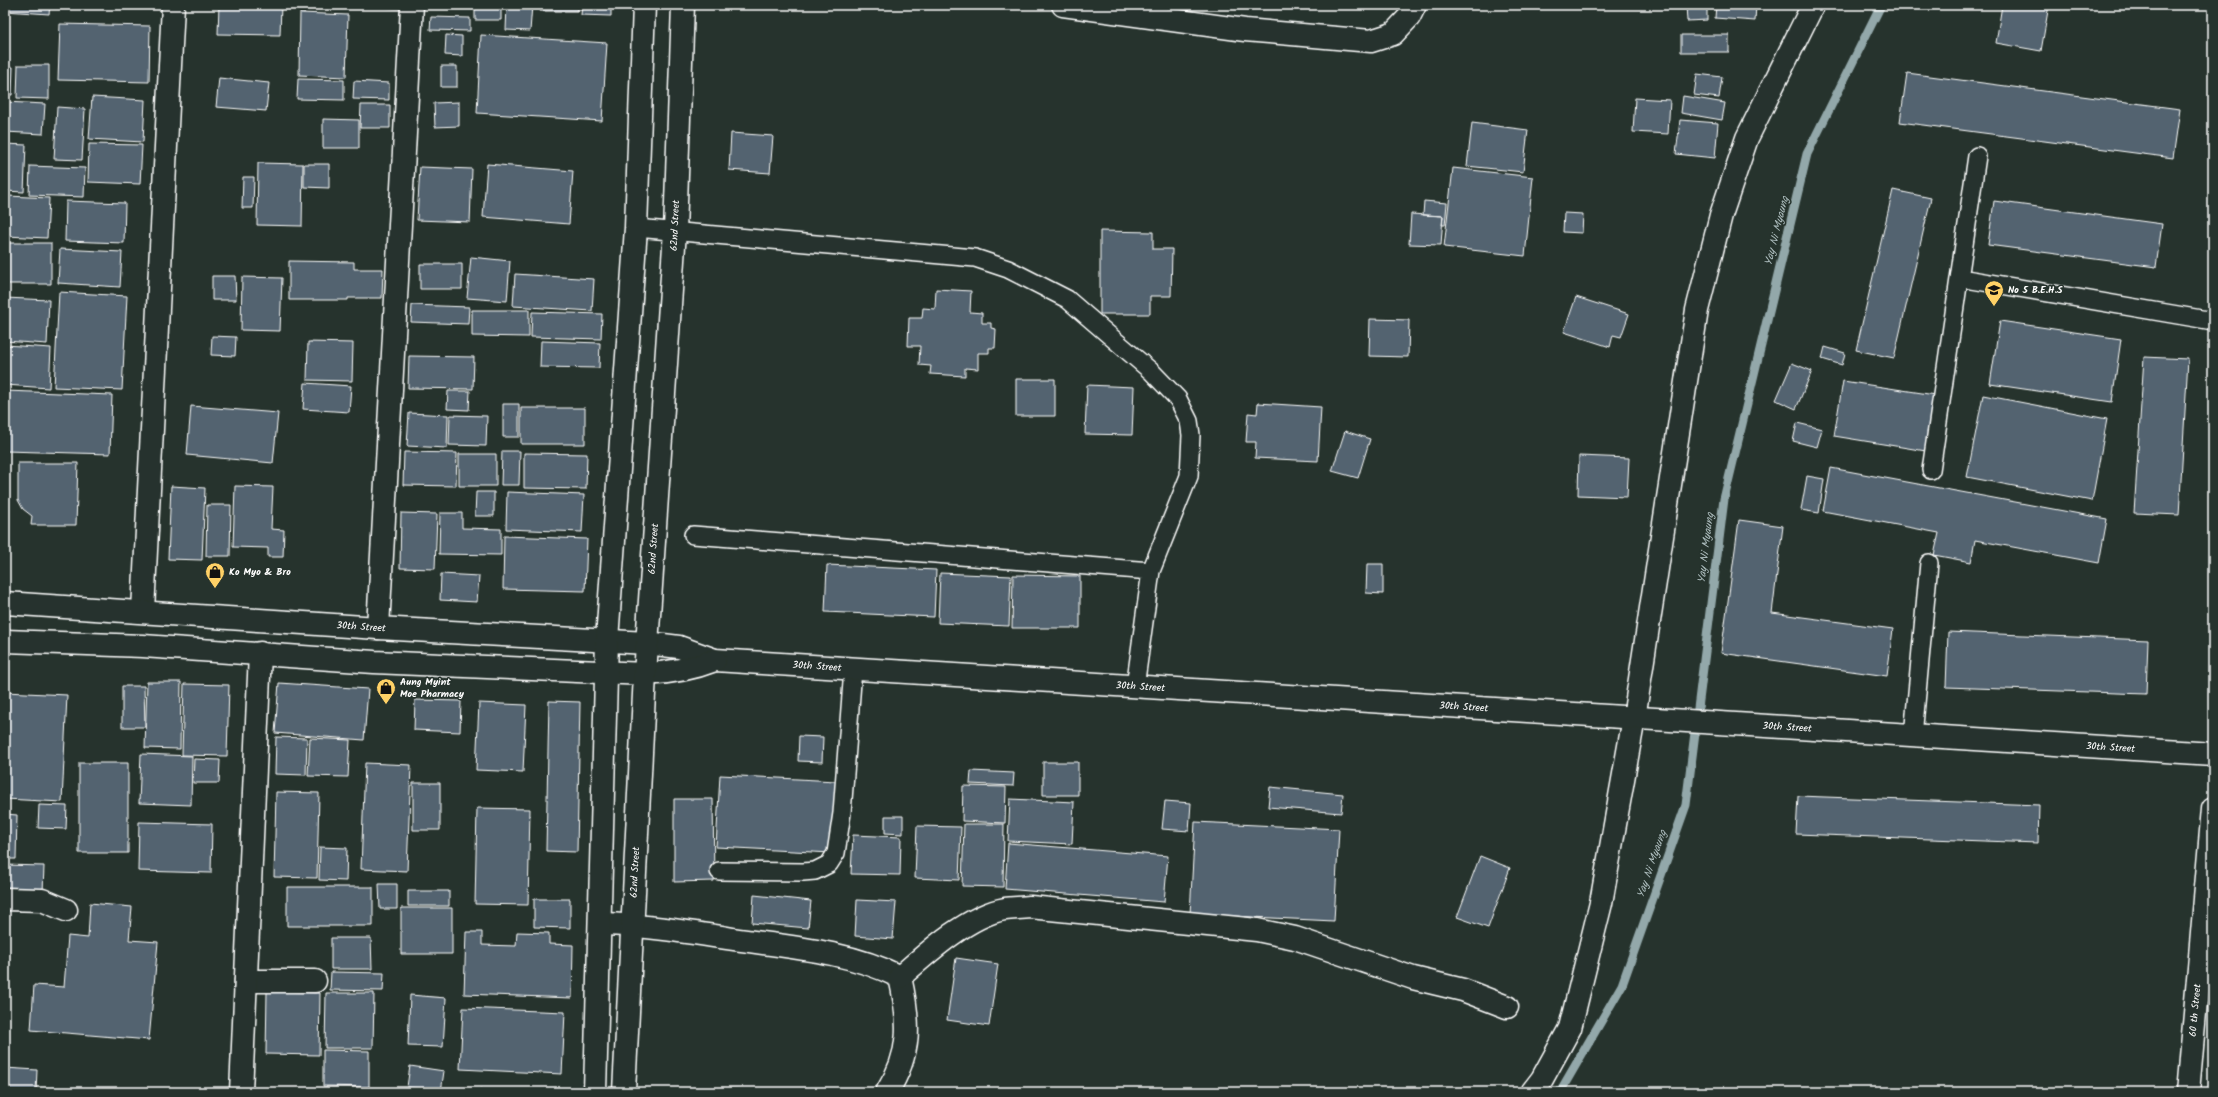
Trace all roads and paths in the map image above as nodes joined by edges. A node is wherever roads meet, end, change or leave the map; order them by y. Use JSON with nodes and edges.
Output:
{"nodes":[{"id":1,"x":173,"y":5,"type":"edge"},
{"id":2,"x":412,"y":5,"type":"edge"},
{"id":3,"x":644,"y":5,"type":"edge"},
{"id":4,"x":683,"y":5,"type":"edge"},
{"id":5,"x":1415,"y":5,"type":"edge"},
{"id":6,"x":1813,"y":5,"type":"edge"},
{"id":7,"x":1076,"y":6,"type":"edge"},
{"id":8,"x":1977,"y":156,"type":"dead end"},
{"id":9,"x":636,"y":228,"type":"junction"},
{"id":10,"x":675,"y":231,"type":"junction"},
{"id":11,"x":1960,"y":278,"type":"junction"},
{"id":12,"x":2213,"y":321,"type":"edge"},
{"id":13,"x":1931,"y":470,"type":"dead end"},
{"id":14,"x":693,"y":534,"type":"dead end"},
{"id":15,"x":1929,"y":563,"type":"dead end"},
{"id":16,"x":1151,"y":571,"type":"junction"},
{"id":17,"x":5,"y":603,"type":"edge"},
{"id":18,"x":144,"y":611,"type":"junction"},
{"id":19,"x":378,"y":628,"type":"junction"},
{"id":20,"x":607,"y":640,"type":"junction"},
{"id":21,"x":5,"y":641,"type":"edge"},
{"id":22,"x":647,"y":643,"type":"junction"},
{"id":23,"x":260,"y":653,"type":"junction"},
{"id":24,"x":715,"y":660,"type":"junction"},
{"id":25,"x":853,"y":669,"type":"junction"},
{"id":26,"x":606,"y":673,"type":"junction"},
{"id":27,"x":645,"y":674,"type":"junction"},
{"id":28,"x":1134,"y":687,"type":"junction"},
{"id":29,"x":1642,"y":718,"type":"junction"},
{"id":30,"x":1913,"y":736,"type":"junction"},
{"id":31,"x":2213,"y":754,"type":"edge"},
{"id":32,"x":2213,"y":808,"type":"edge"},
{"id":33,"x":719,"y":871,"type":"dead end"},
{"id":34,"x":5,"y":899,"type":"edge"},
{"id":35,"x":66,"y":910,"type":"dead end"},
{"id":36,"x":601,"y":924,"type":"junction"},
{"id":37,"x":634,"y":924,"type":"junction"},
{"id":38,"x":900,"y":977,"type":"junction"},
{"id":39,"x":246,"y":981,"type":"junction"},
{"id":40,"x":314,"y":981,"type":"dead end"},
{"id":41,"x":1507,"y":1007,"type":"dead end"},
{"id":42,"x":241,"y":1092,"type":"edge"},
{"id":43,"x":595,"y":1092,"type":"edge"},
{"id":44,"x":624,"y":1092,"type":"edge"},
{"id":45,"x":887,"y":1092,"type":"edge"},
{"id":46,"x":1532,"y":1092,"type":"edge"},
{"id":47,"x":2188,"y":1092,"type":"edge"}],
"edges":[{"from":1,"to":18,"type":"main road"},
{"from":2,"to":19,"type":"main road"},
{"from":3,"to":9,"type":"main road"},
{"from":4,"to":10,"type":"main road","name":"62nd Street"},
{"from":5,"to":7,"type":"main road"},
{"from":6,"to":29,"type":"main road"},
{"from":8,"to":11,"type":"lane"},
{"from":9,"to":10,"type":"lane"},
{"from":9,"to":20,"type":"main road"},
{"from":10,"to":16,"type":"lane"},
{"from":10,"to":22,"type":"main road","name":"62nd Street"},
{"from":11,"to":12,"type":"lane"},
{"from":11,"to":13,"type":"lane"},
{"from":14,"to":16,"type":"lane"},
{"from":15,"to":30,"type":"lane"},
{"from":16,"to":28,"type":"lane"},
{"from":17,"to":18,"type":"main road","name":"30th Street"},
{"from":18,"to":19,"type":"main road","name":"30th Street"},
{"from":19,"to":20,"type":"main road","name":"30th Street"},
{"from":20,"to":22,"type":"main road","name":"30th Street"},
{"from":20,"to":26,"type":"main road"},
{"from":21,"to":23,"type":"main road","name":"30th Street"},
{"from":22,"to":24,"type":"main road","name":"30th Street"},
{"from":22,"to":27,"type":"main road","name":"62nd Street"},
{"from":23,"to":26,"type":"main road","name":"30th Street"},
{"from":23,"to":39,"type":"main road"},
{"from":24,"to":25,"type":"main road","name":"30th Street"},
{"from":24,"to":27,"type":"main road","name":"30th Street"},
{"from":25,"to":28,"type":"main road","name":"30th Street"},
{"from":25,"to":33,"type":"lane"},
{"from":26,"to":27,"type":"main road","name":"30th Street"},
{"from":26,"to":36,"type":"main road"},
{"from":27,"to":37,"type":"main road","name":"62nd Street"},
{"from":28,"to":29,"type":"main road","name":"30th Street"},
{"from":29,"to":30,"type":"main road","name":"30th Street"},
{"from":29,"to":46,"type":"main road"},
{"from":30,"to":31,"type":"main road","name":"30th Street"},
{"from":32,"to":47,"type":"main road","name":"60 th Street"},
{"from":34,"to":35,"type":"main road"},
{"from":36,"to":37,"type":"main road"},
{"from":36,"to":43,"type":"main road"},
{"from":37,"to":38,"type":"main road"},
{"from":37,"to":44,"type":"main road","name":"62nd Street"},
{"from":38,"to":41,"type":"main road"},
{"from":38,"to":45,"type":"main road"},
{"from":39,"to":40,"type":"main road"},
{"from":39,"to":42,"type":"main road"}]}
